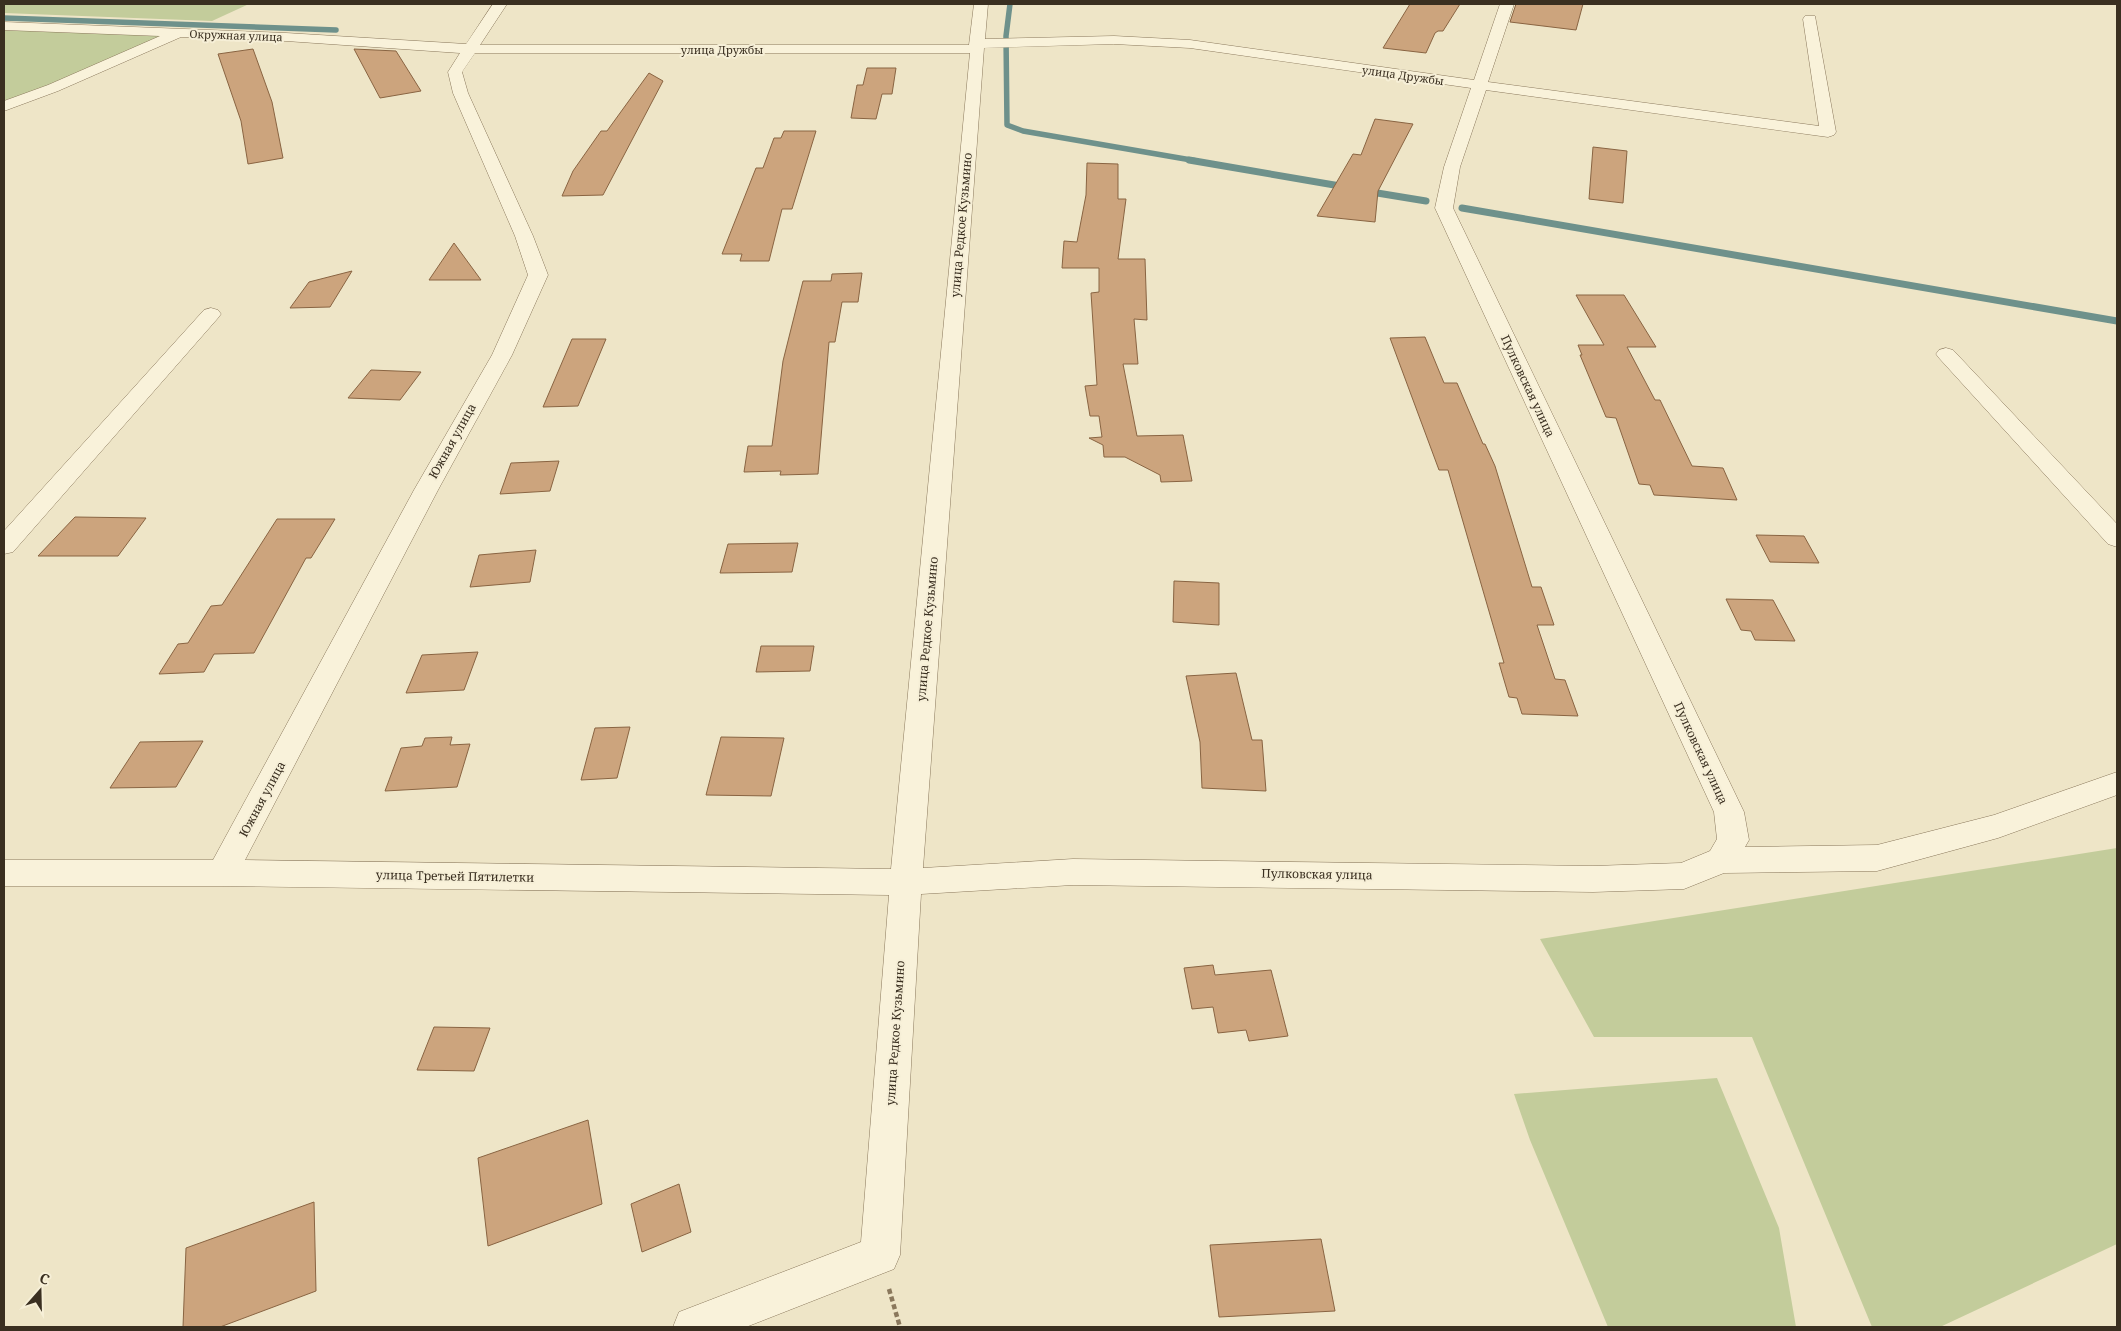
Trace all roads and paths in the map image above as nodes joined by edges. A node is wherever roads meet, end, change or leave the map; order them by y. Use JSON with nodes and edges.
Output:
{"nodes":[{"id":1,"x":500,"y":4,"type":"edge"},
{"id":2,"x":981,"y":4,"type":"edge"},
{"id":3,"x":1507,"y":4,"type":"edge"},
{"id":4,"x":1810,"y":19,"type":"dead end"},
{"id":5,"x":4,"y":26,"type":"edge"},
{"id":6,"x":181,"y":33,"type":"junction"},
{"id":7,"x":976,"y":46,"type":"junction"},
{"id":8,"x":469,"y":49,"type":"junction"},
{"id":9,"x":1478,"y":85,"type":"junction"},
{"id":10,"x":4,"y":106,"type":"edge"},
{"id":11,"x":211,"y":314,"type":"dead end"},
{"id":12,"x":1946,"y":354,"type":"dead end"},
{"id":13,"x":2117,"y":539,"type":"edge"},
{"id":14,"x":4,"y":546,"type":"edge"},
{"id":15,"x":2117,"y":783,"type":"edge"},
{"id":16,"x":1721,"y":860,"type":"junction"},
{"id":17,"x":4,"y":873,"type":"edge"},
{"id":18,"x":222,"y":873,"type":"junction"},
{"id":19,"x":906,"y":882,"type":"junction"},
{"id":20,"x":694,"y":1327,"type":"edge"}],
"edges":[{"from":1,"to":8,"type":"street","name":"Южная улица"},
{"from":2,"to":7,"type":"street","name":"улица Редкое Кузьмино"},
{"from":3,"to":9,"type":"street","name":"Пулковская улица"},
{"from":4,"to":9,"type":"street","name":"улица Дружбы"},
{"from":5,"to":6,"type":"street","name":"Окружная улица"},
{"from":6,"to":8,"type":"street","name":"Окружная улица"},
{"from":6,"to":10,"type":"street"},
{"from":7,"to":8,"type":"street","name":"улица Дружбы"},
{"from":7,"to":9,"type":"street","name":"улица Дружбы"},
{"from":7,"to":19,"type":"street","name":"улица Редкое Кузьмино"},
{"from":8,"to":18,"type":"street","name":"Южная улица"},
{"from":9,"to":16,"type":"street","name":"Пулковская улица"},
{"from":11,"to":14,"type":"street"},
{"from":12,"to":13,"type":"street"},
{"from":15,"to":16,"type":"street"},
{"from":16,"to":19,"type":"street","name":"Пулковская улица"},
{"from":17,"to":18,"type":"street","name":"улица Третьей Пятилетки"},
{"from":18,"to":19,"type":"street","name":"улица Третьей Пятилетки"},
{"from":19,"to":20,"type":"street","name":"улица Редкое Кузьмино"}]}
